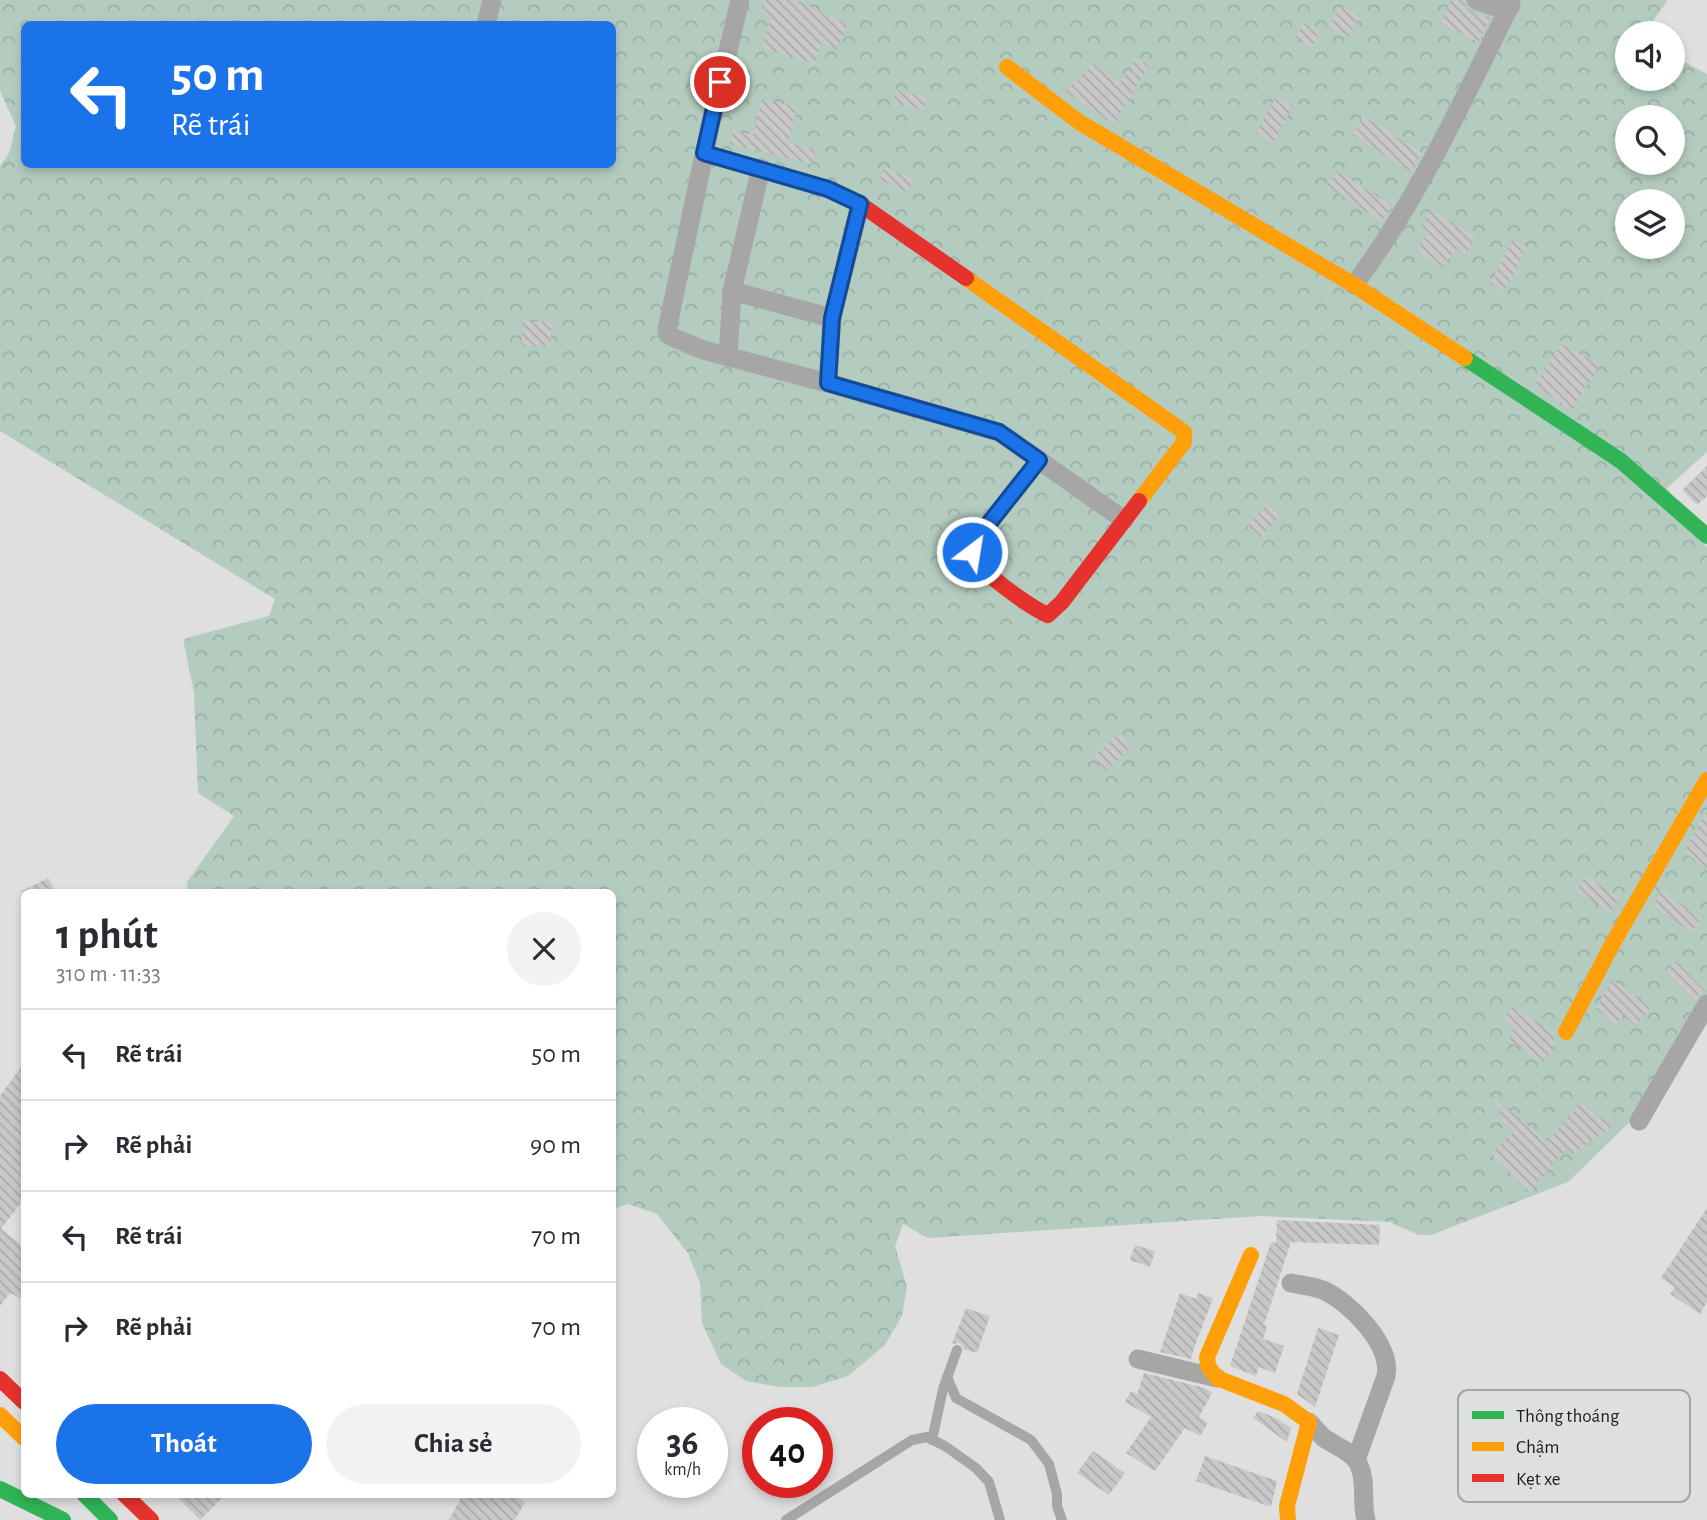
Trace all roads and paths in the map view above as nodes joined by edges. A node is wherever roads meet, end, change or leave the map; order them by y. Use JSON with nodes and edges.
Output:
{"nodes":[{"id":1,"x":492,"y":0,"type":"edge"},
{"id":2,"x":740,"y":0,"type":"edge"},
{"id":3,"x":1476,"y":0,"type":"edge"},
{"id":4,"x":487,"y":21,"type":"edge"},
{"id":5,"x":1007,"y":67,"type":"dead end"},
{"id":6,"x":704,"y":153,"type":"junction"},
{"id":7,"x":761,"y":168,"type":"junction"},
{"id":8,"x":860,"y":204,"type":"junction"},
{"id":9,"x":1354,"y":285,"type":"junction"},
{"id":10,"x":732,"y":291,"type":"junction"},
{"id":11,"x":832,"y":318,"type":"junction"},
{"id":12,"x":728,"y":357,"type":"junction"},
{"id":13,"x":828,"y":383,"type":"junction"},
{"id":14,"x":1039,"y":460,"type":"junction"},
{"id":15,"x":1124,"y":520,"type":"junction"},
{"id":16,"x":1707,"y":536,"type":"edge"},
{"id":17,"x":1707,"y":780,"type":"edge"},
{"id":18,"x":1707,"y":1004,"type":"edge"},
{"id":19,"x":1566,"y":1032,"type":"dead end"},
{"id":20,"x":1639,"y":1121,"type":"dead end"},
{"id":21,"x":1251,"y":1255,"type":"dead end"},
{"id":22,"x":1291,"y":1283,"type":"dead end"},
{"id":23,"x":957,"y":1350,"type":"dead end"},
{"id":24,"x":1139,"y":1359,"type":"dead end"},
{"id":25,"x":947,"y":1377,"type":"junction"},
{"id":26,"x":1217,"y":1378,"type":"junction"},
{"id":27,"x":6,"y":1384,"type":"edge"},
{"id":28,"x":21,"y":1399,"type":"edge"},
{"id":29,"x":0,"y":1409,"type":"edge"},
{"id":30,"x":0,"y":1415,"type":"edge"},
{"id":31,"x":1309,"y":1422,"type":"junction"},
{"id":32,"x":21,"y":1435,"type":"edge"},
{"id":33,"x":932,"y":1440,"type":"junction"},
{"id":34,"x":1356,"y":1460,"type":"junction"},
{"id":35,"x":0,"y":1489,"type":"edge"},
{"id":36,"x":87,"y":1498,"type":"edge"},
{"id":37,"x":128,"y":1498,"type":"edge"},
{"id":38,"x":63,"y":1520,"type":"edge"},
{"id":39,"x":105,"y":1520,"type":"edge"},
{"id":40,"x":151,"y":1520,"type":"edge"},
{"id":41,"x":786,"y":1520,"type":"edge"},
{"id":42,"x":1000,"y":1520,"type":"edge"},
{"id":43,"x":1062,"y":1520,"type":"edge"},
{"id":44,"x":1288,"y":1520,"type":"edge"},
{"id":45,"x":1366,"y":1520,"type":"edge"}],
"edges":[{"from":1,"to":4,"type":"street"},
{"from":2,"to":6,"type":"street"},
{"from":3,"to":9,"type":"street"},
{"from":5,"to":9,"type":"street"},
{"from":6,"to":7,"type":"street"},
{"from":6,"to":12,"type":"street"},
{"from":7,"to":8,"type":"street"},
{"from":7,"to":10,"type":"street"},
{"from":8,"to":11,"type":"street"},
{"from":8,"to":15,"type":"street"},
{"from":9,"to":16,"type":"street"},
{"from":10,"to":11,"type":"street"},
{"from":10,"to":12,"type":"street"},
{"from":11,"to":13,"type":"street"},
{"from":12,"to":13,"type":"street"},
{"from":13,"to":14,"type":"street"},
{"from":14,"to":15,"type":"street"},
{"from":14,"to":15,"type":"street"},
{"from":17,"to":19,"type":"street"},
{"from":18,"to":20,"type":"street"},
{"from":21,"to":26,"type":"street"},
{"from":22,"to":34,"type":"street"},
{"from":23,"to":25,"type":"lane"},
{"from":24,"to":26,"type":"street"},
{"from":25,"to":33,"type":"lane"},
{"from":25,"to":43,"type":"lane"},
{"from":26,"to":31,"type":"street"},
{"from":27,"to":28,"type":"street"},
{"from":27,"to":29,"type":"street"},
{"from":30,"to":32,"type":"street"},
{"from":31,"to":34,"type":"street"},
{"from":31,"to":44,"type":"street"},
{"from":33,"to":41,"type":"lane"},
{"from":33,"to":42,"type":"lane"},
{"from":34,"to":45,"type":"street"},
{"from":35,"to":38,"type":"street"},
{"from":36,"to":39,"type":"street"},
{"from":37,"to":40,"type":"street"}]}
